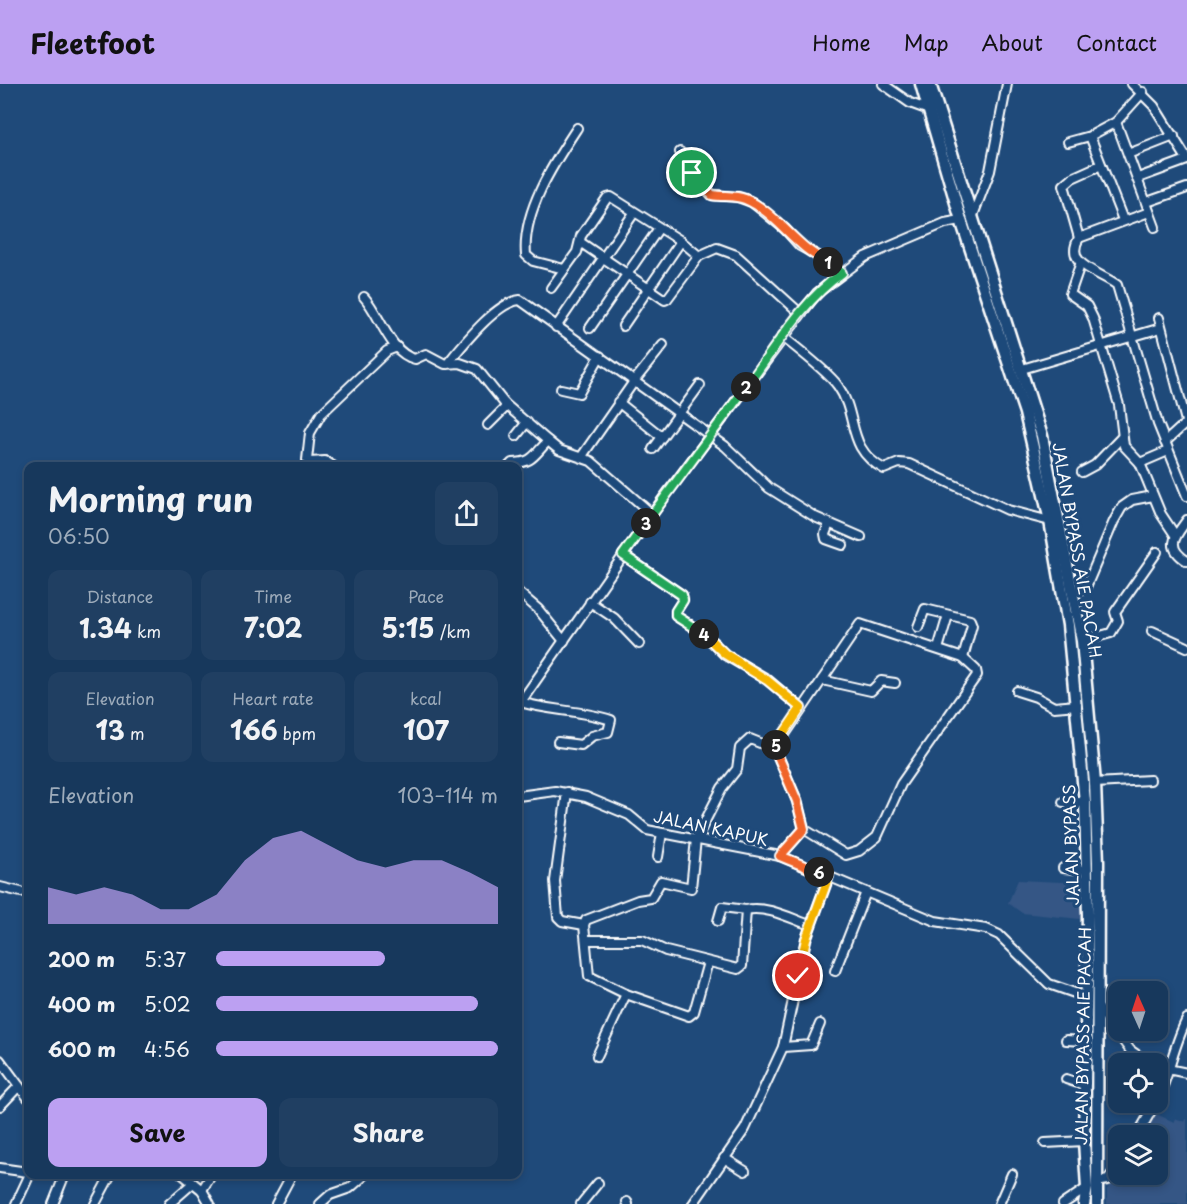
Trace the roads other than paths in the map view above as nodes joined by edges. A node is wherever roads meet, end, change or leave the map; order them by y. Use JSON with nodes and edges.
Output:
{"nodes":[{"id":1,"x":883,"y":84,"type":"edge"},
{"id":2,"x":921,"y":84,"type":"edge"},
{"id":3,"x":930,"y":84,"type":"edge"},
{"id":4,"x":1007,"y":84,"type":"edge"},
{"id":5,"x":1132,"y":84,"type":"edge"},
{"id":6,"x":1143,"y":92,"type":"junction"},
{"id":7,"x":929,"y":110,"type":"junction"},
{"id":8,"x":1116,"y":122,"type":"junction"},
{"id":9,"x":577,"y":128,"type":"dead end"},
{"id":10,"x":1090,"y":136,"type":"junction"},
{"id":11,"x":1174,"y":136,"type":"junction"},
{"id":12,"x":1068,"y":141,"type":"dead end"},
{"id":13,"x":680,"y":152,"type":"dead end"},
{"id":14,"x":1128,"y":154,"type":"junction"},
{"id":15,"x":1187,"y":159,"type":"edge"},
{"id":16,"x":1101,"y":165,"type":"junction"},
{"id":17,"x":1138,"y":178,"type":"junction"},
{"id":18,"x":1187,"y":188,"type":"edge"},
{"id":19,"x":1147,"y":202,"type":"junction"},
{"id":20,"x":1149,"y":212,"type":"junction"},
{"id":21,"x":634,"y":213,"type":"junction"},
{"id":22,"x":966,"y":219,"type":"junction"},
{"id":23,"x":1123,"y":220,"type":"junction"},
{"id":24,"x":1155,"y":227,"type":"dead end"},
{"id":25,"x":659,"y":228,"type":"junction"},
{"id":26,"x":1079,"y":238,"type":"junction"},
{"id":27,"x":681,"y":241,"type":"junction"},
{"id":28,"x":580,"y":242,"type":"junction"},
{"id":29,"x":699,"y":256,"type":"junction"},
{"id":30,"x":603,"y":258,"type":"junction"},
{"id":31,"x":1080,"y":265,"type":"junction"},
{"id":32,"x":564,"y":270,"type":"junction"},
{"id":33,"x":842,"y":273,"type":"junction"},
{"id":34,"x":627,"y":274,"type":"junction"},
{"id":35,"x":551,"y":288,"type":"dead end"},
{"id":36,"x":648,"y":289,"type":"junction"},
{"id":37,"x":364,"y":297,"type":"dead end"},
{"id":38,"x":800,"y":313,"type":"junction"},
{"id":39,"x":1159,"y":318,"type":"dead end"},
{"id":40,"x":623,"y":326,"type":"dead end"},
{"id":41,"x":556,"y":327,"type":"junction"},
{"id":42,"x":590,"y":328,"type":"dead end"},
{"id":43,"x":1161,"y":328,"type":"junction"},
{"id":44,"x":783,"y":337,"type":"junction"},
{"id":45,"x":1133,"y":337,"type":"junction"},
{"id":46,"x":663,"y":345,"type":"dead end"},
{"id":47,"x":1102,"y":345,"type":"junction"},
{"id":48,"x":397,"y":347,"type":"junction"},
{"id":49,"x":600,"y":356,"type":"junction"},
{"id":50,"x":447,"y":364,"type":"junction"},
{"id":51,"x":1022,"y":369,"type":"junction"},
{"id":52,"x":635,"y":380,"type":"junction"},
{"id":53,"x":700,"y":386,"type":"dead end"},
{"id":54,"x":561,"y":389,"type":"dead end"},
{"id":55,"x":618,"y":402,"type":"junction"},
{"id":56,"x":505,"y":404,"type":"junction"},
{"id":57,"x":680,"y":414,"type":"junction"},
{"id":58,"x":527,"y":422,"type":"junction"},
{"id":59,"x":1187,"y":424,"type":"edge"},
{"id":60,"x":488,"y":425,"type":"dead end"},
{"id":61,"x":516,"y":436,"type":"dead end"},
{"id":62,"x":710,"y":436,"type":"junction"},
{"id":63,"x":662,"y":437,"type":"junction"},
{"id":64,"x":1122,"y":437,"type":"junction"},
{"id":65,"x":548,"y":441,"type":"junction"},
{"id":66,"x":1165,"y":442,"type":"junction"},
{"id":67,"x":653,"y":449,"type":"dead end"},
{"id":68,"x":1168,"y":451,"type":"junction"},
{"id":69,"x":582,"y":456,"type":"junction"},
{"id":70,"x":310,"y":462,"type":"edge"},
{"id":71,"x":310,"y":462,"type":"edge"},
{"id":72,"x":327,"y":462,"type":"edge"},
{"id":73,"x":1140,"y":463,"type":"junction"},
{"id":74,"x":522,"y":465,"type":"edge"},
{"id":75,"x":1082,"y":472,"type":"dead end"},
{"id":76,"x":1153,"y":496,"type":"junction"},
{"id":77,"x":1187,"y":496,"type":"edge"},
{"id":78,"x":652,"y":514,"type":"junction"},
{"id":79,"x":1187,"y":520,"type":"edge"},
{"id":80,"x":1050,"y":521,"type":"junction"},
{"id":81,"x":829,"y":524,"type":"junction"},
{"id":82,"x":1175,"y":535,"type":"junction"},
{"id":83,"x":861,"y":537,"type":"dead end"},
{"id":84,"x":843,"y":545,"type":"dead end"},
{"id":85,"x":1157,"y":552,"type":"dead end"},
{"id":86,"x":623,"y":555,"type":"junction"},
{"id":87,"x":1187,"y":561,"type":"edge"},
{"id":88,"x":1074,"y":593,"type":"junction"},
{"id":89,"x":522,"y":595,"type":"edge"},
{"id":90,"x":590,"y":602,"type":"junction"},
{"id":91,"x":948,"y":615,"type":"junction"},
{"id":92,"x":918,"y":627,"type":"dead end"},
{"id":93,"x":1152,"y":632,"type":"dead end"},
{"id":94,"x":564,"y":641,"type":"junction"},
{"id":95,"x":1082,"y":641,"type":"junction"},
{"id":96,"x":639,"y":644,"type":"dead end"},
{"id":97,"x":1070,"y":647,"type":"junction"},
{"id":98,"x":1187,"y":647,"type":"edge"},
{"id":99,"x":938,"y":649,"type":"junction"},
{"id":100,"x":963,"y":658,"type":"junction"},
{"id":101,"x":822,"y":680,"type":"junction"},
{"id":102,"x":895,"y":683,"type":"dead end"},
{"id":103,"x":1017,"y":691,"type":"dead end"},
{"id":104,"x":522,"y":700,"type":"edge"},
{"id":105,"x":522,"y":705,"type":"edge"},
{"id":106,"x":1077,"y":705,"type":"junction"},
{"id":107,"x":801,"y":708,"type":"junction"},
{"id":108,"x":558,"y":742,"type":"dead end"},
{"id":109,"x":775,"y":749,"type":"junction"},
{"id":110,"x":1150,"y":780,"type":"dead end"},
{"id":111,"x":1095,"y":783,"type":"junction"},
{"id":112,"x":567,"y":792,"type":"junction"},
{"id":113,"x":522,"y":795,"type":"edge"},
{"id":114,"x":1063,"y":802,"type":"dead end"},
{"id":115,"x":1085,"y":802,"type":"junction"},
{"id":116,"x":804,"y":829,"type":"junction"},
{"id":117,"x":662,"y":833,"type":"junction"},
{"id":118,"x":696,"y":839,"type":"junction"},
{"id":119,"x":658,"y":856,"type":"dead end"},
{"id":120,"x":780,"y":856,"type":"junction"},
{"id":121,"x":1063,"y":868,"type":"dead end"},
{"id":122,"x":1086,"y":870,"type":"junction"},
{"id":123,"x":829,"y":876,"type":"junction"},
{"id":124,"x":0,"y":887,"type":"edge"},
{"id":125,"x":21,"y":892,"type":"dead end"},
{"id":126,"x":866,"y":892,"type":"junction"},
{"id":127,"x":746,"y":910,"type":"junction"},
{"id":128,"x":718,"y":921,"type":"dead end"},
{"id":129,"x":584,"y":925,"type":"junction"},
{"id":130,"x":810,"y":925,"type":"junction"},
{"id":131,"x":587,"y":940,"type":"junction"},
{"id":132,"x":708,"y":962,"type":"junction"},
{"id":133,"x":835,"y":971,"type":"dead end"},
{"id":134,"x":626,"y":994,"type":"junction"},
{"id":135,"x":1086,"y":997,"type":"junction"},
{"id":136,"x":1098,"y":1005,"type":"junction"},
{"id":137,"x":1187,"y":1019,"type":"edge"},
{"id":138,"x":820,"y":1024,"type":"dead end"},
{"id":139,"x":1066,"y":1040,"type":"dead end"},
{"id":140,"x":1085,"y":1041,"type":"junction"},
{"id":141,"x":783,"y":1047,"type":"junction"},
{"id":142,"x":1136,"y":1053,"type":"edge"},
{"id":143,"x":597,"y":1056,"type":"dead end"},
{"id":144,"x":0,"y":1060,"type":"edge"},
{"id":145,"x":1170,"y":1070,"type":"junction"},
{"id":146,"x":1187,"y":1073,"type":"edge"},
{"id":147,"x":1168,"y":1075,"type":"edge"},
{"id":148,"x":1066,"y":1079,"type":"dead end"},
{"id":149,"x":1084,"y":1085,"type":"junction"},
{"id":150,"x":23,"y":1087,"type":"edge"},
{"id":151,"x":0,"y":1106,"type":"edge"},
{"id":152,"x":1084,"y":1141,"type":"junction"},
{"id":153,"x":1045,"y":1143,"type":"dead end"},
{"id":154,"x":724,"y":1158,"type":"junction"},
{"id":155,"x":0,"y":1168,"type":"edge"},
{"id":156,"x":745,"y":1171,"type":"dead end"},
{"id":157,"x":24,"y":1172,"type":"edge"},
{"id":158,"x":1012,"y":1174,"type":"dead end"},
{"id":159,"x":26,"y":1179,"type":"edge"},
{"id":160,"x":63,"y":1179,"type":"edge"},
{"id":161,"x":108,"y":1179,"type":"edge"},
{"id":162,"x":188,"y":1179,"type":"edge"},
{"id":163,"x":209,"y":1179,"type":"edge"},
{"id":164,"x":289,"y":1179,"type":"edge"},
{"id":165,"x":360,"y":1179,"type":"edge"},
{"id":166,"x":1108,"y":1180,"type":"edge"},
{"id":167,"x":193,"y":1183,"type":"junction"},
{"id":168,"x":598,"y":1183,"type":"dead end"},
{"id":169,"x":1092,"y":1185,"type":"junction"},
{"id":170,"x":202,"y":1190,"type":"junction"},
{"id":171,"x":16,"y":1204,"type":"edge"},
{"id":172,"x":53,"y":1204,"type":"edge"},
{"id":173,"x":95,"y":1204,"type":"edge"},
{"id":174,"x":170,"y":1204,"type":"edge"},
{"id":175,"x":210,"y":1204,"type":"edge"},
{"id":176,"x":276,"y":1204,"type":"edge"},
{"id":177,"x":320,"y":1204,"type":"edge"},
{"id":178,"x":581,"y":1204,"type":"edge"},
{"id":179,"x":693,"y":1204,"type":"edge"},
{"id":180,"x":999,"y":1204,"type":"edge"},
{"id":181,"x":1064,"y":1204,"type":"edge"},
{"id":182,"x":1084,"y":1204,"type":"edge"},
{"id":183,"x":1097,"y":1204,"type":"edge"}],
"edges":[{"from":1,"to":7,"type":"street"},
{"from":2,"to":7,"type":"highway"},
{"from":3,"to":22,"type":"highway","name":"JALAN BYPASS AIE PACAH"},
{"from":4,"to":22,"type":"street"},
{"from":5,"to":6,"type":"street"},
{"from":6,"to":8,"type":"street"},
{"from":6,"to":11,"type":"street"},
{"from":7,"to":22,"type":"highway"},
{"from":8,"to":10,"type":"street"},
{"from":8,"to":14,"type":"street"},
{"from":9,"to":32,"type":"street"},
{"from":10,"to":12,"type":"street"},
{"from":10,"to":16,"type":"street"},
{"from":11,"to":14,"type":"street"},
{"from":11,"to":15,"type":"street"},
{"from":13,"to":33,"type":"street"},
{"from":14,"to":17,"type":"street"},
{"from":15,"to":17,"type":"street"},
{"from":16,"to":23,"type":"street"},
{"from":16,"to":26,"type":"street"},
{"from":17,"to":19,"type":"street"},
{"from":18,"to":19,"type":"street"},
{"from":19,"to":20,"type":"street"},
{"from":20,"to":23,"type":"street"},
{"from":20,"to":24,"type":"street"},
{"from":21,"to":25,"type":"street"},
{"from":21,"to":28,"type":"street"},
{"from":21,"to":30,"type":"street"},
{"from":22,"to":33,"type":"street"},
{"from":22,"to":51,"type":"highway","name":"JALAN BYPASS AIE PACAH"},
{"from":22,"to":80,"type":"highway","name":"JALAN BYPASS"},
{"from":23,"to":26,"type":"street"},
{"from":25,"to":27,"type":"street"},
{"from":25,"to":34,"type":"street"},
{"from":26,"to":31,"type":"street"},
{"from":27,"to":29,"type":"street"},
{"from":27,"to":36,"type":"street"},
{"from":28,"to":30,"type":"street"},
{"from":28,"to":32,"type":"street"},
{"from":29,"to":36,"type":"street"},
{"from":29,"to":38,"type":"street"},
{"from":30,"to":34,"type":"street"},
{"from":30,"to":41,"type":"street"},
{"from":31,"to":45,"type":"street"},
{"from":31,"to":47,"type":"street"},
{"from":32,"to":35,"type":"street"},
{"from":33,"to":38,"type":"street"},
{"from":34,"to":36,"type":"street"},
{"from":34,"to":42,"type":"street"},
{"from":36,"to":40,"type":"street"},
{"from":37,"to":48,"type":"street"},
{"from":38,"to":44,"type":"street"},
{"from":39,"to":43,"type":"street"},
{"from":41,"to":49,"type":"street"},
{"from":41,"to":50,"type":"street"},
{"from":43,"to":45,"type":"street"},
{"from":43,"to":59,"type":"street"},
{"from":44,"to":62,"type":"street"},
{"from":44,"to":80,"type":"street"},
{"from":45,"to":47,"type":"street"},
{"from":45,"to":66,"type":"street"},
{"from":46,"to":52,"type":"street"},
{"from":47,"to":51,"type":"street"},
{"from":47,"to":64,"type":"street"},
{"from":48,"to":50,"type":"street"},
{"from":48,"to":70,"type":"street"},
{"from":49,"to":52,"type":"street"},
{"from":49,"to":54,"type":"street"},
{"from":50,"to":56,"type":"street"},
{"from":51,"to":88,"type":"highway","name":"JALAN BYPASS AIE PACAH"},
{"from":52,"to":55,"type":"street"},
{"from":52,"to":57,"type":"street"},
{"from":53,"to":57,"type":"street"},
{"from":55,"to":63,"type":"street"},
{"from":55,"to":69,"type":"street"},
{"from":56,"to":58,"type":"street"},
{"from":56,"to":60,"type":"street"},
{"from":57,"to":62,"type":"street"},
{"from":57,"to":63,"type":"street"},
{"from":58,"to":61,"type":"street"},
{"from":58,"to":65,"type":"street"},
{"from":59,"to":66,"type":"street"},
{"from":62,"to":78,"type":"street"},
{"from":62,"to":81,"type":"street"},
{"from":63,"to":67,"type":"street"},
{"from":64,"to":73,"type":"street"},
{"from":64,"to":75,"type":"street"},
{"from":65,"to":69,"type":"street"},
{"from":65,"to":74,"type":"street"},
{"from":66,"to":68,"type":"street"},
{"from":68,"to":73,"type":"street"},
{"from":68,"to":77,"type":"street"},
{"from":69,"to":78,"type":"street"},
{"from":71,"to":72,"type":"street"},
{"from":73,"to":76,"type":"street"},
{"from":76,"to":82,"type":"street"},
{"from":76,"to":88,"type":"street"},
{"from":78,"to":86,"type":"street"},
{"from":79,"to":82,"type":"street"},
{"from":80,"to":97,"type":"highway","name":"JALAN BYPASS"},
{"from":81,"to":83,"type":"street"},
{"from":81,"to":84,"type":"street"},
{"from":82,"to":87,"type":"street"},
{"from":85,"to":95,"type":"street"},
{"from":86,"to":90,"type":"street"},
{"from":86,"to":107,"type":"street"},
{"from":88,"to":95,"type":"highway","name":"JALAN BYPASS AIE PACAH"},
{"from":89,"to":94,"type":"street"},
{"from":90,"to":94,"type":"street"},
{"from":90,"to":96,"type":"street"},
{"from":91,"to":92,"type":"street"},
{"from":91,"to":99,"type":"street"},
{"from":91,"to":100,"type":"street"},
{"from":93,"to":98,"type":"street"},
{"from":94,"to":104,"type":"street"},
{"from":95,"to":97,"type":"highway"},
{"from":95,"to":111,"type":"highway","name":"JALAN BYPASS AIE PACAH"},
{"from":97,"to":106,"type":"highway","name":"JALAN BYPASS"},
{"from":99,"to":100,"type":"street"},
{"from":99,"to":101,"type":"street"},
{"from":100,"to":116,"type":"street"},
{"from":101,"to":102,"type":"street"},
{"from":101,"to":107,"type":"street"},
{"from":103,"to":106,"type":"street"},
{"from":105,"to":108,"type":"street"},
{"from":106,"to":115,"type":"highway","name":"JALAN BYPASS"},
{"from":107,"to":109,"type":"street"},
{"from":109,"to":116,"type":"street"},
{"from":109,"to":118,"type":"street"},
{"from":110,"to":111,"type":"street"},
{"from":111,"to":136,"type":"highway","name":"JALAN BYPASS AIE PACAH"},
{"from":112,"to":113,"type":"street","name":"JALAN KAPUK"},
{"from":112,"to":117,"type":"street","name":"JALAN KAPUK"},
{"from":112,"to":129,"type":"street"},
{"from":114,"to":115,"type":"street"},
{"from":115,"to":122,"type":"highway","name":"JALAN BYPASS"},
{"from":116,"to":120,"type":"street"},
{"from":117,"to":118,"type":"street","name":"JALAN KAPUK"},
{"from":117,"to":119,"type":"street"},
{"from":118,"to":120,"type":"street","name":"JALAN KAPUK"},
{"from":118,"to":129,"type":"street"},
{"from":120,"to":123,"type":"street","name":"JALAN KAPUK"},
{"from":121,"to":122,"type":"street"},
{"from":122,"to":135,"type":"highway","name":"JALAN BYPASS"},
{"from":123,"to":126,"type":"street","name":"JALAN KAPUK"},
{"from":123,"to":130,"type":"street"},
{"from":124,"to":125,"type":"street"},
{"from":126,"to":133,"type":"street"},
{"from":126,"to":135,"type":"street","name":"JALAN KAPUK"},
{"from":127,"to":128,"type":"street"},
{"from":127,"to":130,"type":"street"},
{"from":127,"to":132,"type":"street"},
{"from":129,"to":131,"type":"street"},
{"from":130,"to":141,"type":"street"},
{"from":131,"to":132,"type":"street"},
{"from":131,"to":134,"type":"street"},
{"from":132,"to":134,"type":"street"},
{"from":134,"to":143,"type":"street"},
{"from":135,"to":140,"type":"highway","name":"JALAN BYPASS"},
{"from":136,"to":142,"type":"street"},
{"from":136,"to":169,"type":"highway","name":"JALAN BYPASS AIE PACAH"},
{"from":137,"to":145,"type":"street"},
{"from":138,"to":141,"type":"street"},
{"from":139,"to":140,"type":"street"},
{"from":140,"to":149,"type":"highway","name":"JALAN BYPASS"},
{"from":141,"to":154,"type":"street"},
{"from":144,"to":150,"type":"street"},
{"from":145,"to":146,"type":"street"},
{"from":145,"to":147,"type":"street"},
{"from":148,"to":149,"type":"street"},
{"from":149,"to":152,"type":"highway","name":"JALAN BYPASS"},
{"from":150,"to":151,"type":"street"},
{"from":152,"to":153,"type":"street"},
{"from":152,"to":169,"type":"highway","name":"JALAN BYPASS"},
{"from":154,"to":156,"type":"street"},
{"from":154,"to":179,"type":"street"},
{"from":155,"to":157,"type":"street"},
{"from":158,"to":180,"type":"street"},
{"from":159,"to":171,"type":"street"},
{"from":160,"to":172,"type":"street"},
{"from":161,"to":173,"type":"street"},
{"from":162,"to":167,"type":"street"},
{"from":163,"to":170,"type":"street"},
{"from":164,"to":176,"type":"street"},
{"from":165,"to":177,"type":"street"},
{"from":166,"to":169,"type":"street"},
{"from":167,"to":170,"type":"street"},
{"from":167,"to":174,"type":"street"},
{"from":168,"to":178,"type":"street"},
{"from":169,"to":181,"type":"street"},
{"from":169,"to":182,"type":"highway"},
{"from":169,"to":183,"type":"highway","name":"JALAN BYPASS"},
{"from":170,"to":175,"type":"street"}]}
